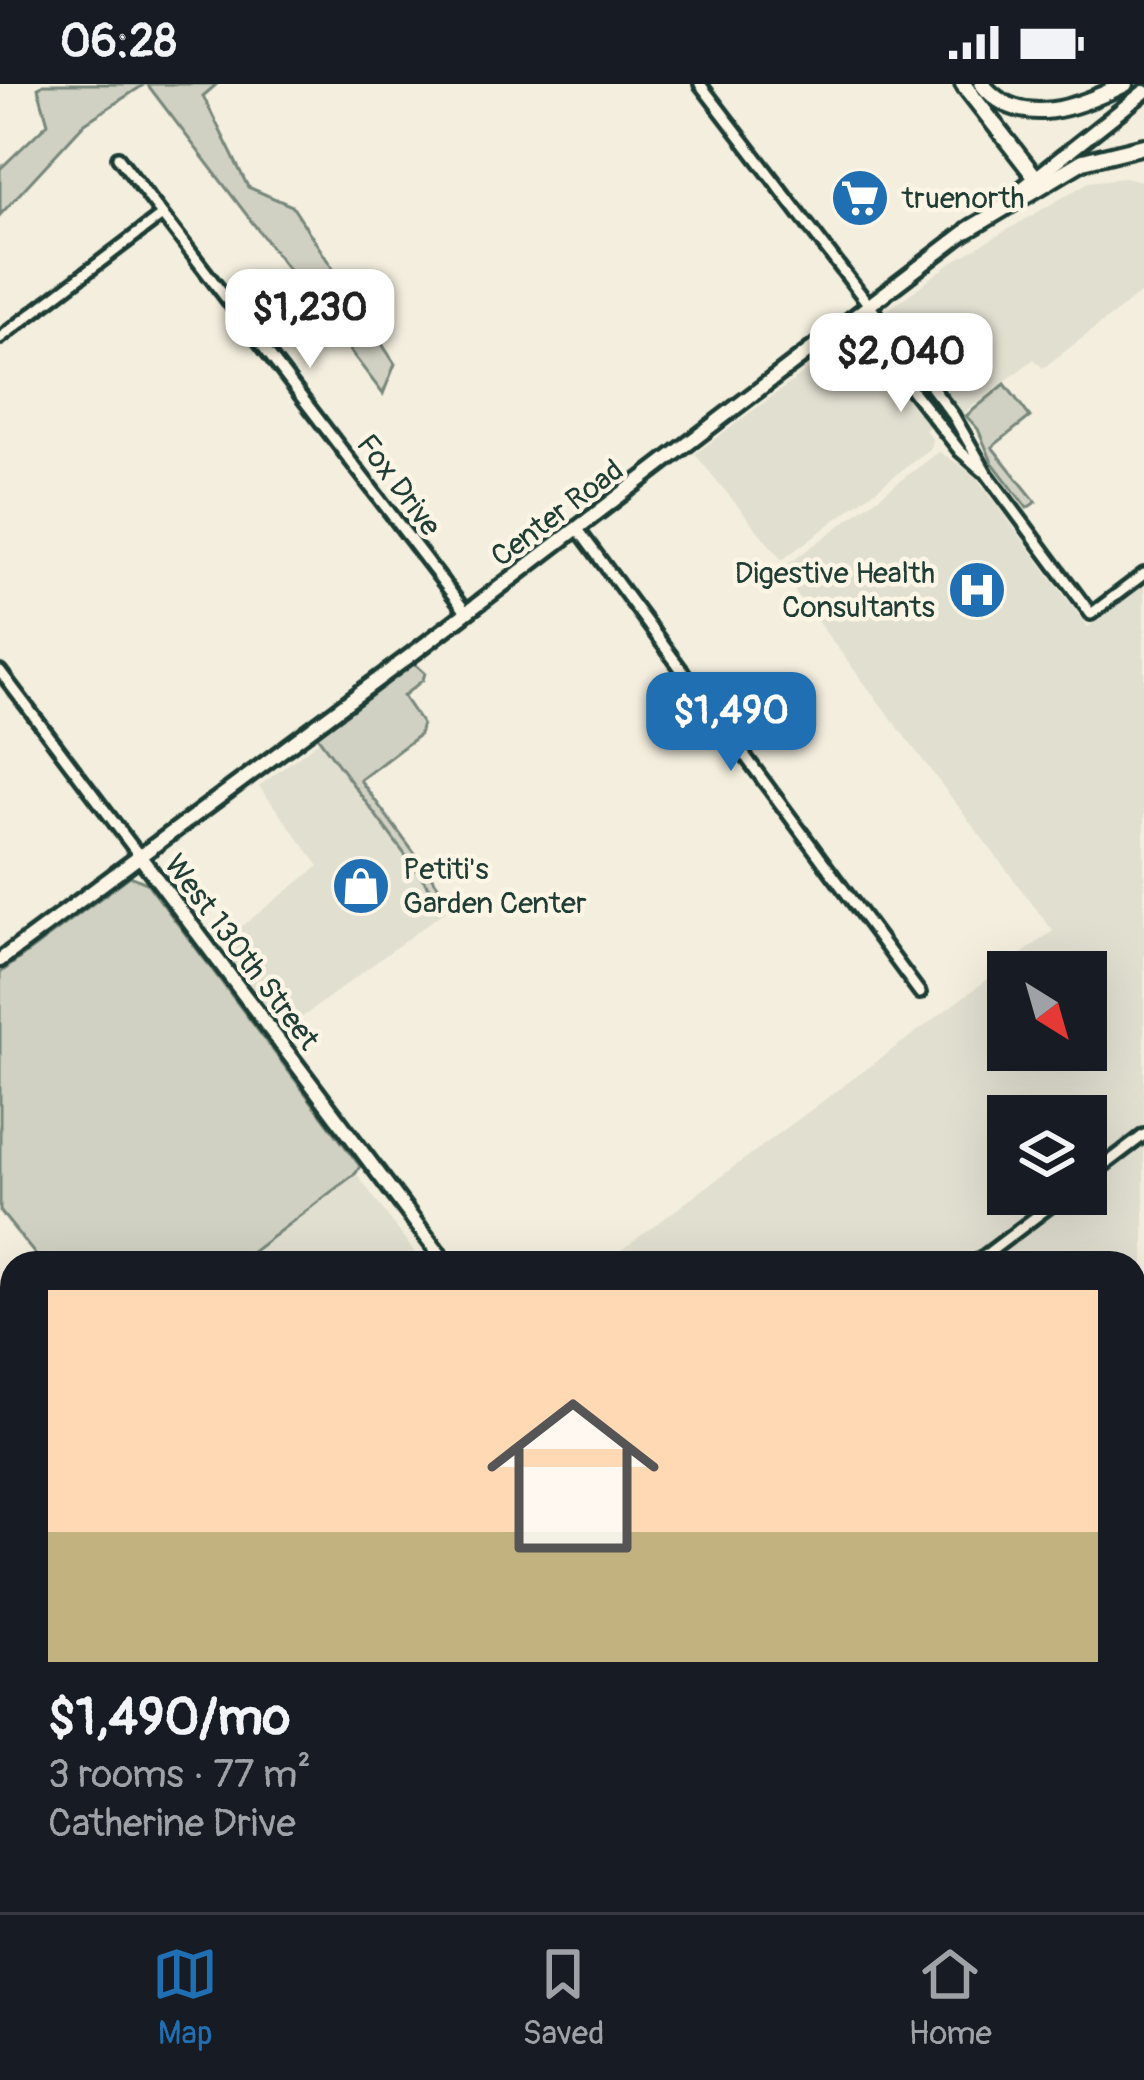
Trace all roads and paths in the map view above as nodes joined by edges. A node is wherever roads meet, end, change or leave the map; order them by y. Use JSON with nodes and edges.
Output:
{"nodes":[{"id":1,"x":700,"y":84,"type":"edge"},
{"id":2,"x":963,"y":84,"type":"edge"},
{"id":3,"x":982,"y":84,"type":"edge"},
{"id":4,"x":1125,"y":84,"type":"edge"},
{"id":5,"x":1142,"y":92,"type":"edge"},
{"id":6,"x":1144,"y":146,"type":"edge"},
{"id":7,"x":118,"y":158,"type":"dead end"},
{"id":8,"x":1036,"y":178,"type":"junction"},
{"id":9,"x":162,"y":215,"type":"junction"},
{"id":10,"x":968,"y":230,"type":"junction"},
{"id":11,"x":870,"y":305,"type":"junction"},
{"id":12,"x":854,"y":317,"type":"junction"},
{"id":13,"x":0,"y":338,"type":"edge"},
{"id":14,"x":987,"y":474,"type":"junction"},
{"id":15,"x":577,"y":528,"type":"junction"},
{"id":16,"x":1144,"y":574,"type":"edge"},
{"id":17,"x":466,"y":612,"type":"junction"},
{"id":18,"x":0,"y":671,"type":"edge"},
{"id":19,"x":138,"y":854,"type":"junction"},
{"id":20,"x":0,"y":960,"type":"edge"},
{"id":21,"x":920,"y":993,"type":"dead end"},
{"id":22,"x":1144,"y":1135,"type":"edge"},
{"id":23,"x":1107,"y":1163,"type":"edge"},
{"id":24,"x":1038,"y":1215,"type":"edge"},
{"id":25,"x":437,"y":1251,"type":"edge"},
{"id":26,"x":991,"y":1251,"type":"edge"}],
"edges":[{"from":1,"to":11,"type":"street"},
{"from":2,"to":8,"type":"highway"},
{"from":3,"to":4,"type":"highway"},
{"from":5,"to":8,"type":"main road","name":"Center Road"},
{"from":6,"to":10,"type":"highway"},
{"from":7,"to":9,"type":"street","name":"Fox Drive"},
{"from":8,"to":10,"type":"main road","name":"Center Road"},
{"from":9,"to":13,"type":"street"},
{"from":9,"to":17,"type":"street","name":"Fox Drive"},
{"from":10,"to":11,"type":"main road","name":"Center Road"},
{"from":11,"to":12,"type":"main road","name":"Center Road"},
{"from":11,"to":14,"type":"street"},
{"from":12,"to":14,"type":"street"},
{"from":12,"to":15,"type":"main road","name":"Center Road"},
{"from":14,"to":16,"type":"street"},
{"from":15,"to":17,"type":"main road","name":"Center Road"},
{"from":15,"to":21,"type":"street"},
{"from":17,"to":19,"type":"main road","name":"Center Road"},
{"from":18,"to":19,"type":"street","name":"West 130th Street"},
{"from":19,"to":20,"type":"main road","name":"Center Road"},
{"from":19,"to":25,"type":"main road","name":"West 130th Street"},
{"from":22,"to":23,"type":"street"},
{"from":24,"to":26,"type":"street"}]}
